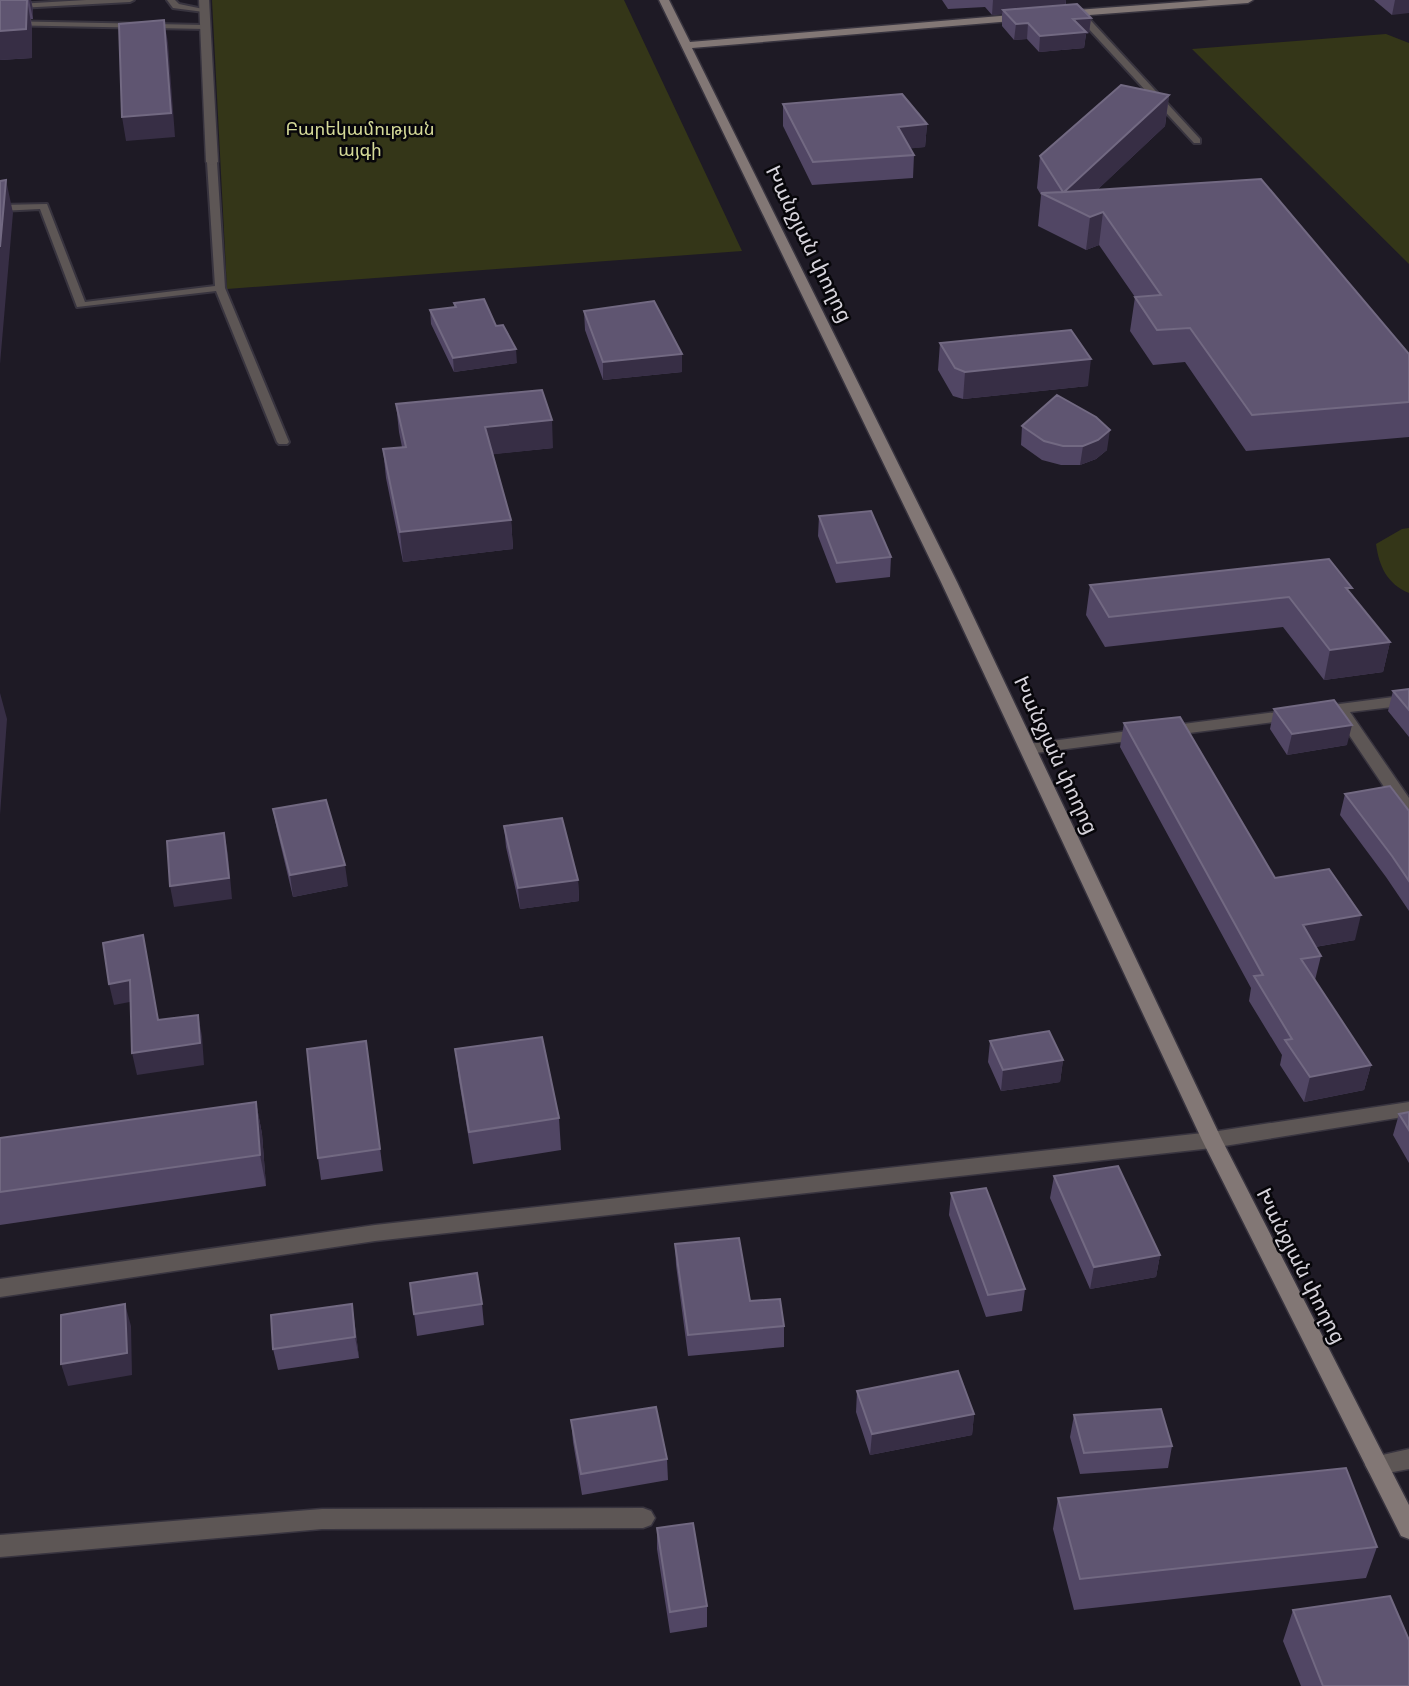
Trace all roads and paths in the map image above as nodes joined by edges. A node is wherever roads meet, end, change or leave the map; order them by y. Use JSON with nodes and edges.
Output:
{"nodes":[{"id":1,"x":130,"y":0,"type":"edge"},
{"id":2,"x":171,"y":0,"type":"edge"},
{"id":3,"x":664,"y":0,"type":"edge"},
{"id":4,"x":1248,"y":0,"type":"edge"},
{"id":5,"x":1191,"y":2,"type":"edge"},
{"id":6,"x":204,"y":5,"type":"edge"},
{"id":7,"x":0,"y":7,"type":"edge"},
{"id":8,"x":1079,"y":13,"type":"junction"},
{"id":9,"x":1052,"y":15,"type":"edge"},
{"id":10,"x":1039,"y":16,"type":"edge"},
{"id":11,"x":0,"y":23,"type":"edge"},
{"id":12,"x":205,"y":27,"type":"junction"},
{"id":13,"x":687,"y":45,"type":"junction"},
{"id":14,"x":1197,"y":141,"type":"dead end"},
{"id":15,"x":212,"y":162,"type":"joint"},
{"id":16,"x":0,"y":208,"type":"edge"},
{"id":17,"x":220,"y":288,"type":"junction"},
{"id":18,"x":283,"y":442,"type":"dead end"},
{"id":19,"x":1409,"y":700,"type":"edge"},
{"id":20,"x":1340,"y":709,"type":"junction"},
{"id":21,"x":1028,"y":749,"type":"junction"},
{"id":22,"x":1409,"y":811,"type":"edge"},
{"id":23,"x":1409,"y":1109,"type":"edge"},
{"id":24,"x":1212,"y":1140,"type":"junction"},
{"id":25,"x":0,"y":1288,"type":"edge"},
{"id":26,"x":1409,"y":1459,"type":"edge"},
{"id":27,"x":1377,"y":1465,"type":"junction"},
{"id":28,"x":643,"y":1518,"type":"dead end"},
{"id":29,"x":1409,"y":1529,"type":"edge"},
{"id":30,"x":0,"y":1546,"type":"edge"}],
"edges":[{"from":1,"to":7,"type":"lane"},
{"from":2,"to":6,"type":"lane"},
{"from":3,"to":13,"type":"main road","name":"Խանջյան փողոց"},
{"from":4,"to":5,"type":"main road"},
{"from":5,"to":8,"type":"main road"},
{"from":6,"to":12,"type":"street"},
{"from":8,"to":9,"type":"main road"},
{"from":8,"to":14,"type":"lane"},
{"from":10,"to":13,"type":"main road"},
{"from":11,"to":12,"type":"lane"},
{"from":12,"to":15,"type":"street"},
{"from":13,"to":21,"type":"main road","name":"Խանջյան փողոց"},
{"from":15,"to":17,"type":"lane"},
{"from":16,"to":17,"type":"lane"},
{"from":17,"to":18,"type":"lane"},
{"from":19,"to":20,"type":"street"},
{"from":20,"to":21,"type":"street"},
{"from":20,"to":22,"type":"street"},
{"from":21,"to":24,"type":"main road","name":"Խանջյան փողոց"},
{"from":23,"to":24,"type":"street"},
{"from":24,"to":25,"type":"street"},
{"from":24,"to":27,"type":"main road","name":"Խանջյան փողոց"},
{"from":26,"to":27,"type":"street"},
{"from":27,"to":29,"type":"main road","name":"Խանջյան փողոց"},
{"from":28,"to":30,"type":"street"}]}
